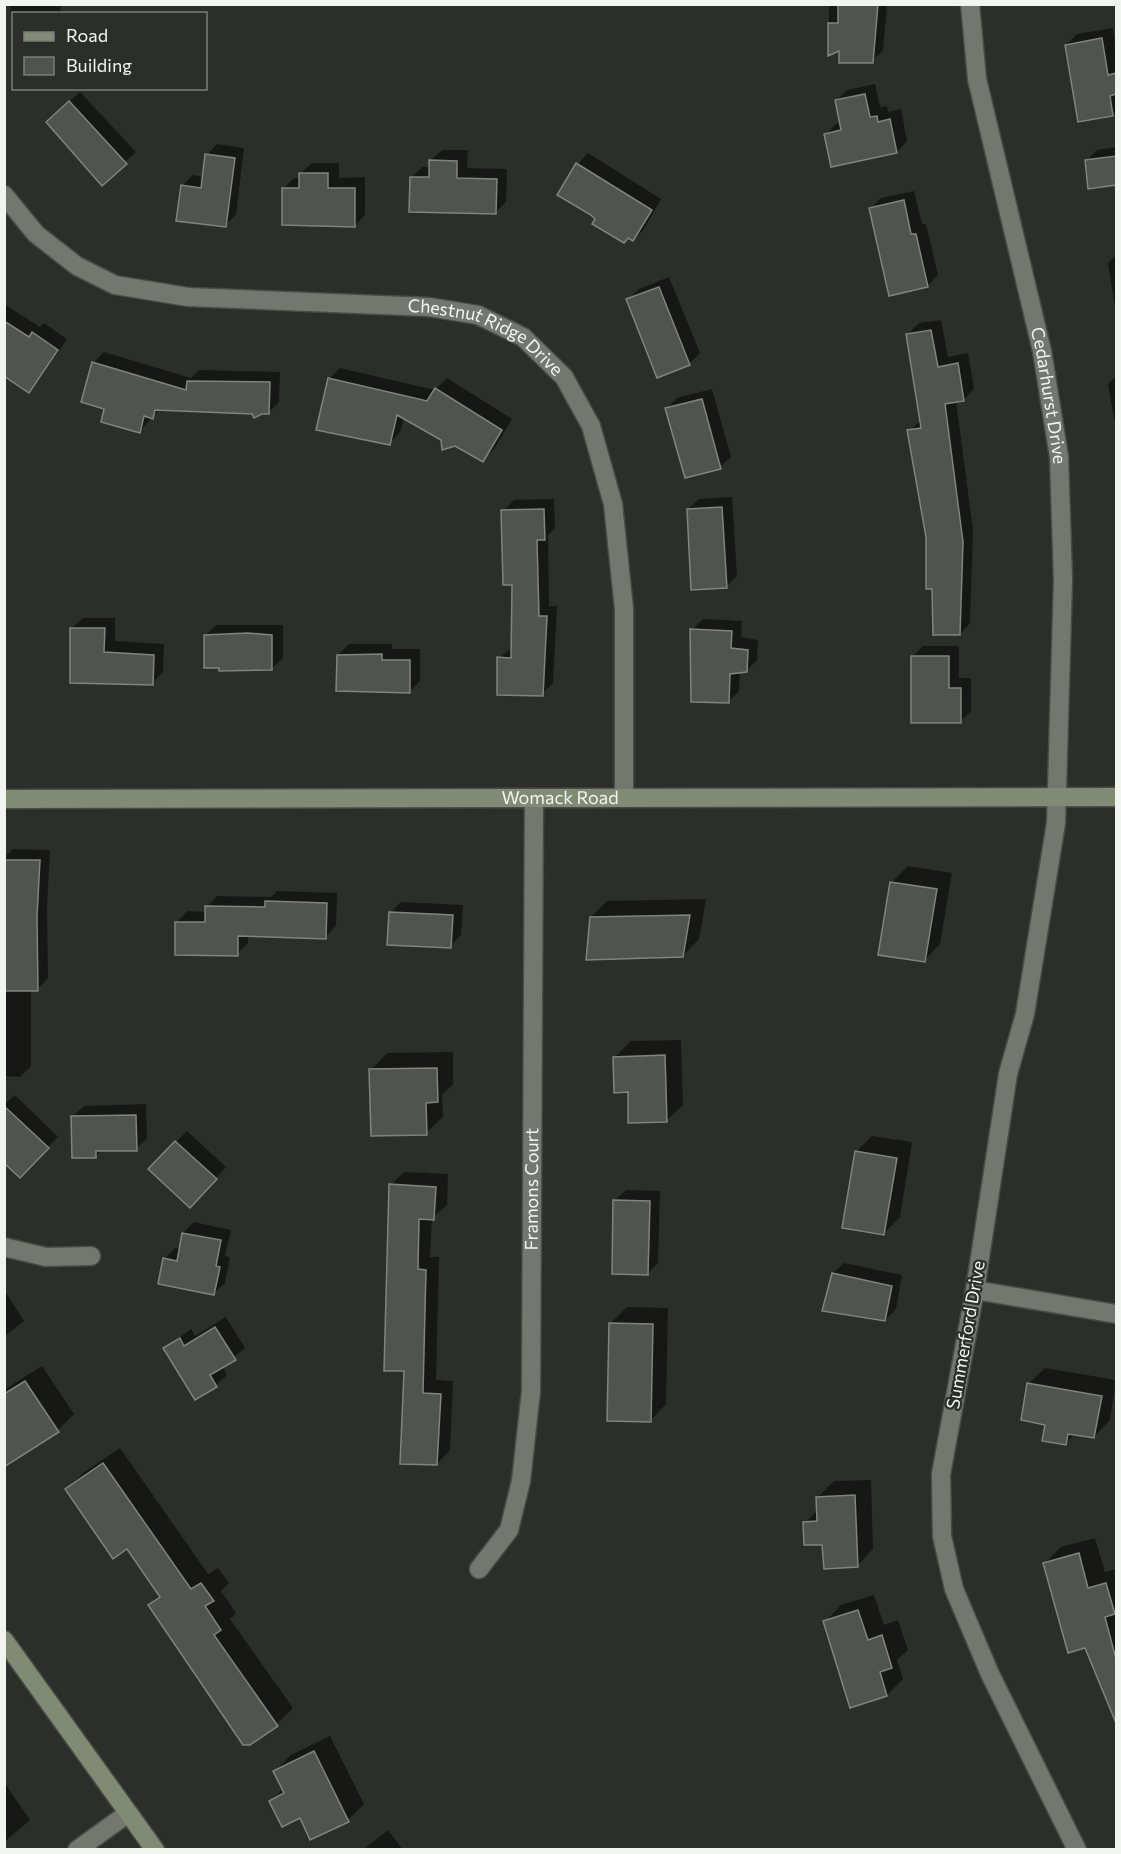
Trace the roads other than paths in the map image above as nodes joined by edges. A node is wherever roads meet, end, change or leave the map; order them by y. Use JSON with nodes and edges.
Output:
{"nodes":[{"id":1,"x":970,"y":4,"type":"edge"},
{"id":2,"x":4,"y":195,"type":"edge"},
{"id":3,"x":1058,"y":796,"type":"junction"},
{"id":4,"x":1116,"y":797,"type":"edge"},
{"id":5,"x":534,"y":798,"type":"junction"},
{"id":6,"x":624,"y":798,"type":"junction"},
{"id":7,"x":4,"y":799,"type":"edge"},
{"id":8,"x":4,"y":1247,"type":"edge"},
{"id":9,"x":91,"y":1256,"type":"dead end"},
{"id":10,"x":975,"y":1290,"type":"junction"},
{"id":11,"x":1116,"y":1314,"type":"edge"},
{"id":12,"x":479,"y":1569,"type":"dead end"},
{"id":13,"x":4,"y":1640,"type":"edge"},
{"id":14,"x":127,"y":1814,"type":"junction"},
{"id":15,"x":77,"y":1850,"type":"edge"},
{"id":16,"x":154,"y":1850,"type":"edge"},
{"id":17,"x":1077,"y":1850,"type":"edge"}],
"edges":[{"from":1,"to":3,"type":"street","name":"Cedarhurst Drive"},
{"from":2,"to":6,"type":"street","name":"Chestnut Ridge Drive"},
{"from":3,"to":4,"type":"street","name":"Womack Road"},
{"from":3,"to":6,"type":"street","name":"Womack Road"},
{"from":3,"to":10,"type":"street","name":"Summerford Drive"},
{"from":5,"to":6,"type":"street","name":"Womack Road"},
{"from":5,"to":7,"type":"street","name":"Womack Road"},
{"from":5,"to":12,"type":"street","name":"Framons Court"},
{"from":8,"to":9,"type":"street"},
{"from":10,"to":11,"type":"street"},
{"from":10,"to":17,"type":"street","name":"Summerford Drive"},
{"from":13,"to":14,"type":"street"},
{"from":14,"to":15,"type":"street"},
{"from":14,"to":16,"type":"street"}]}
